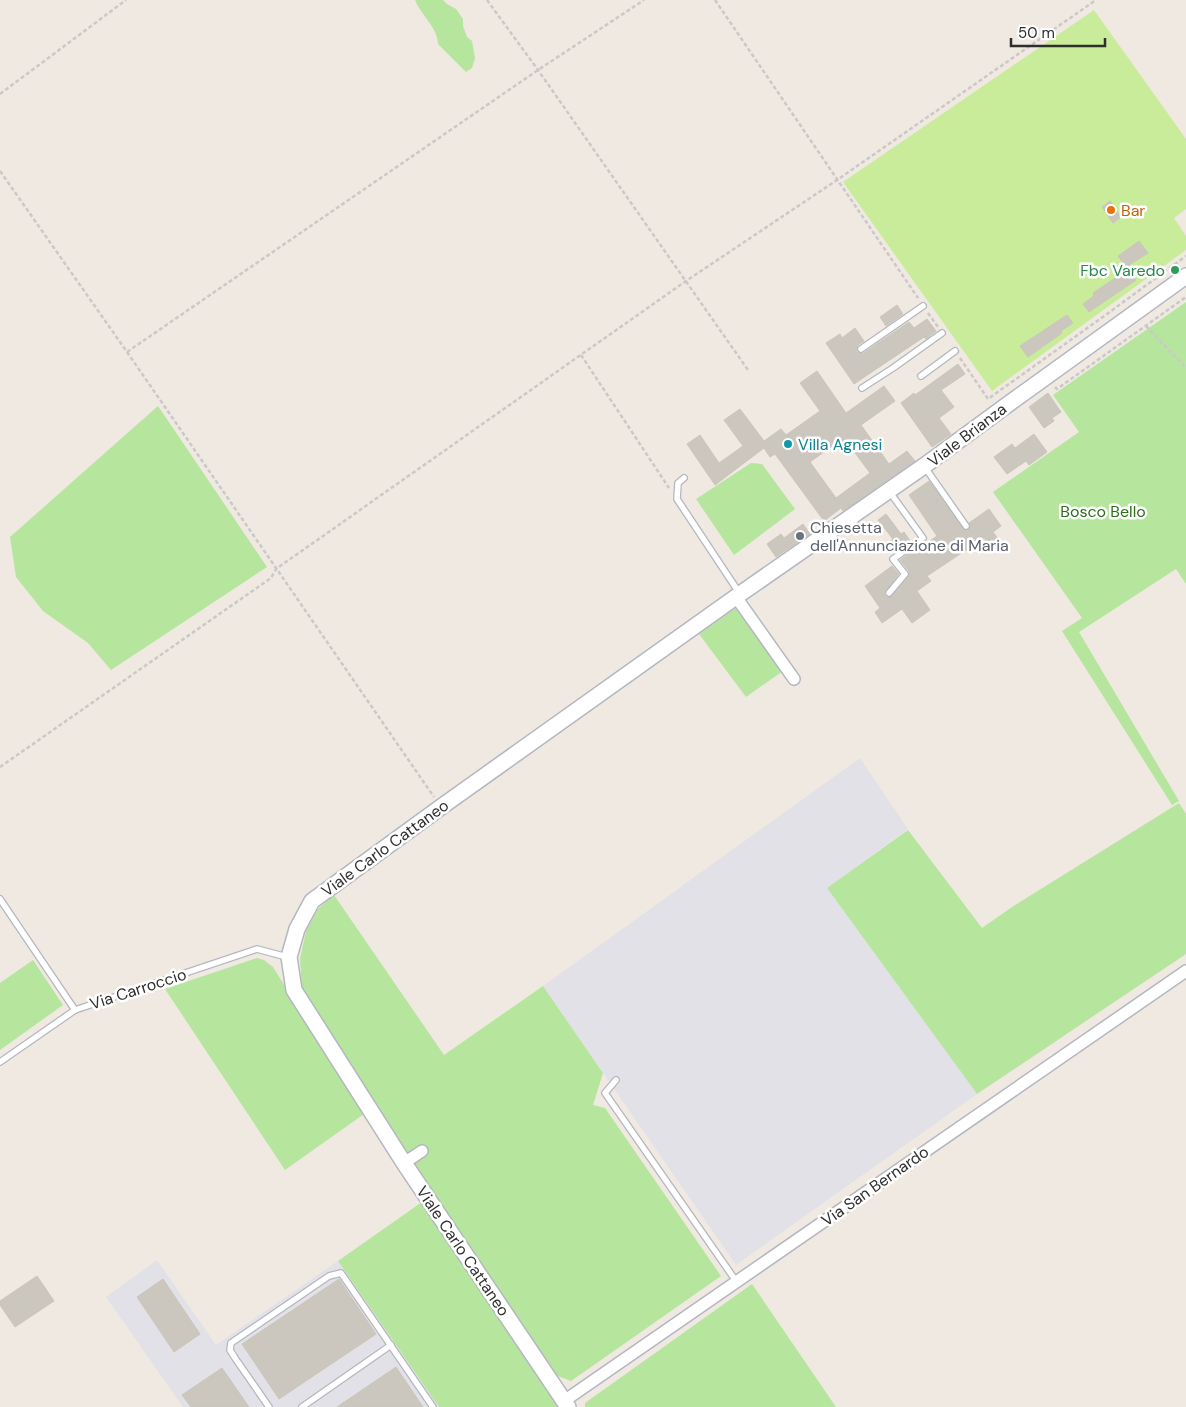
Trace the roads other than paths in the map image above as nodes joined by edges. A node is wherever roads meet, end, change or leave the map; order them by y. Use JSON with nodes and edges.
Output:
{"nodes":[{"id":1,"x":1186,"y":276,"type":"edge"},
{"id":2,"x":923,"y":306,"type":"road end"},
{"id":3,"x":942,"y":333,"type":"road end"},
{"id":4,"x":862,"y":349,"type":"dead end"},
{"id":5,"x":955,"y":352,"type":"road end"},
{"id":6,"x":921,"y":376,"type":"dead end"},
{"id":7,"x":862,"y":388,"type":"dead end"},
{"id":8,"x":924,"y":466,"type":"junction"},
{"id":9,"x":684,"y":478,"type":"dead end"},
{"id":10,"x":889,"y":491,"type":"junction"},
{"id":11,"x":966,"y":526,"type":"dead end"},
{"id":12,"x":889,"y":593,"type":"dead end"},
{"id":13,"x":740,"y":594,"type":"junction"},
{"id":14,"x":794,"y":679,"type":"dead end"},
{"id":15,"x":0,"y":899,"type":"edge"},
{"id":16,"x":289,"y":957,"type":"junction"},
{"id":17,"x":1186,"y":971,"type":"edge"},
{"id":18,"x":75,"y":1010,"type":"junction"},
{"id":19,"x":0,"y":1062,"type":"edge"},
{"id":20,"x":616,"y":1080,"type":"dead end"},
{"id":21,"x":422,"y":1151,"type":"dead end"},
{"id":22,"x":404,"y":1162,"type":"junction"},
{"id":23,"x":736,"y":1281,"type":"junction"},
{"id":24,"x":391,"y":1345,"type":"junction"},
{"id":25,"x":566,"y":1404,"type":"edge"},
{"id":26,"x":268,"y":1407,"type":"edge"},
{"id":27,"x":302,"y":1407,"type":"edge"},
{"id":28,"x":433,"y":1407,"type":"edge"}],
"edges":[{"from":1,"to":8,"type":"street","name":"Viale Brianza"},
{"from":2,"to":4,"type":"lane"},
{"from":3,"to":7,"type":"lane"},
{"from":5,"to":6,"type":"lane"},
{"from":8,"to":10,"type":"street","name":"Viale Brianza"},
{"from":8,"to":11,"type":"lane"},
{"from":9,"to":13,"type":"lane"},
{"from":10,"to":12,"type":"lane"},
{"from":10,"to":13,"type":"street","name":"Viale Brianza"},
{"from":13,"to":14,"type":"street"},
{"from":13,"to":16,"type":"street","name":"Viale Carlo Cattaneo"},
{"from":15,"to":18,"type":"lane"},
{"from":16,"to":18,"type":"lane","name":"Via Carroccio"},
{"from":16,"to":22,"type":"street","name":"Viale Carlo Cattaneo"},
{"from":17,"to":23,"type":"street","name":"Via San Bernardo"},
{"from":18,"to":19,"type":"lane","name":"Via Carroccio"},
{"from":20,"to":23,"type":"lane"},
{"from":21,"to":22,"type":"street"},
{"from":22,"to":25,"type":"street","name":"Viale Carlo Cattaneo"},
{"from":23,"to":25,"type":"street","name":"Via San Bernardo"},
{"from":24,"to":26,"type":"lane"},
{"from":24,"to":27,"type":"lane"},
{"from":24,"to":28,"type":"lane"}]}
